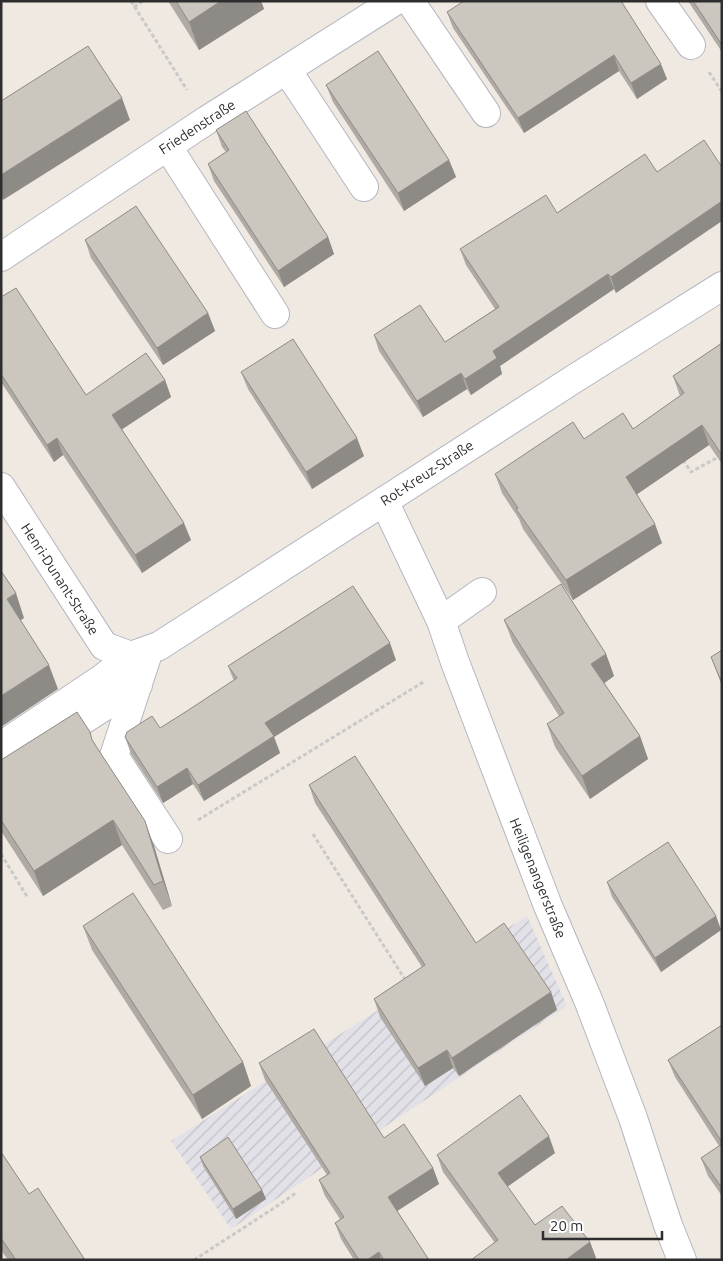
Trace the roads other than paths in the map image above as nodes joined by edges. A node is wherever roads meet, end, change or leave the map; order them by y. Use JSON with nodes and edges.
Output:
{"nodes":[{"id":1,"x":395,"y":1,"type":"edge"},
{"id":2,"x":410,"y":1,"type":"edge"},
{"id":3,"x":660,"y":1,"type":"edge"},
{"id":4,"x":691,"y":45,"type":"dead end"},
{"id":5,"x":287,"y":70,"type":"junction"},
{"id":6,"x":486,"y":113,"type":"dead end"},
{"id":7,"x":168,"y":146,"type":"junction"},
{"id":8,"x":364,"y":187,"type":"dead end"},
{"id":9,"x":1,"y":258,"type":"edge"},
{"id":10,"x":722,"y":286,"type":"edge"},
{"id":11,"x":275,"y":314,"type":"dead end"},
{"id":12,"x":1,"y":487,"type":"edge"},
{"id":13,"x":384,"y":501,"type":"junction"},
{"id":14,"x":482,"y":592,"type":"dead end"},
{"id":15,"x":441,"y":621,"type":"junction"},
{"id":16,"x":140,"y":653,"type":"junction"},
{"id":17,"x":138,"y":685,"type":"junction"},
{"id":18,"x":1,"y":746,"type":"edge"},
{"id":19,"x":1,"y":772,"type":"edge"},
{"id":20,"x":168,"y":839,"type":"road end"},
{"id":21,"x":682,"y":1260,"type":"edge"}],
"edges":[{"from":1,"to":5,"type":"street","name":"Friedenstraße"},
{"from":2,"to":6,"type":"street"},
{"from":3,"to":4,"type":"street"},
{"from":5,"to":7,"type":"street","name":"Friedenstraße"},
{"from":5,"to":8,"type":"street"},
{"from":7,"to":9,"type":"street","name":"Friedenstraße"},
{"from":7,"to":11,"type":"street"},
{"from":10,"to":13,"type":"street","name":"Rot-Kreuz-Straße"},
{"from":12,"to":16,"type":"street","name":"Henri-Dunant-Straße"},
{"from":13,"to":15,"type":"street","name":"Heiligenangerstraße"},
{"from":13,"to":16,"type":"street","name":"Rot-Kreuz-Straße"},
{"from":14,"to":15,"type":"street"},
{"from":15,"to":21,"type":"street","name":"Heiligenangerstraße"},
{"from":16,"to":17,"type":"street"},
{"from":16,"to":18,"type":"street","name":"Rot-Kreuz-Straße"},
{"from":17,"to":19,"type":"street"},
{"from":17,"to":20,"type":"street"}]}
